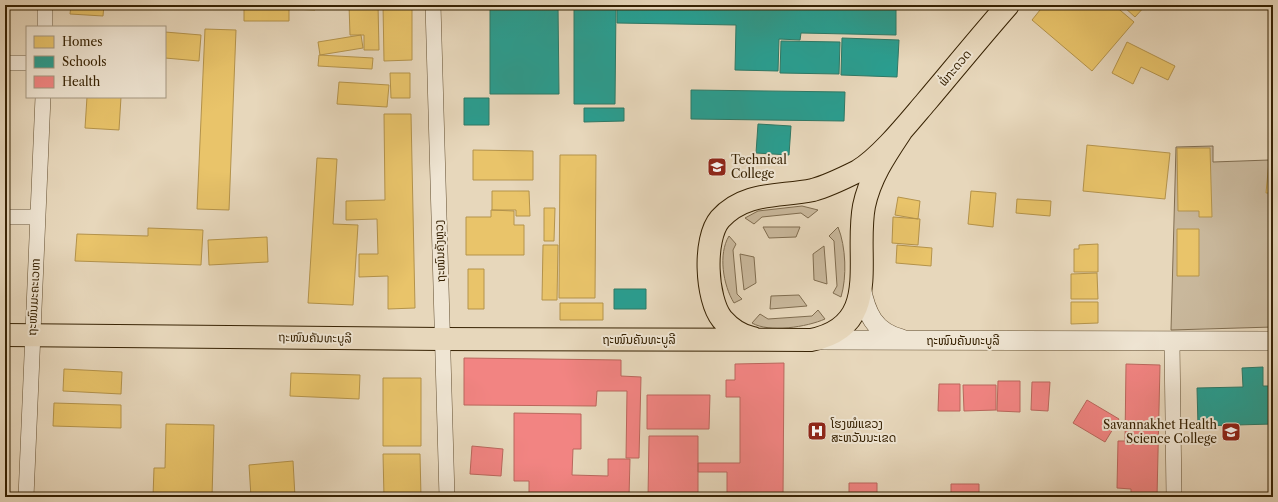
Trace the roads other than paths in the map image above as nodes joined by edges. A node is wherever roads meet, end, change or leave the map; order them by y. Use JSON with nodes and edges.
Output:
{"nodes":[{"id":1,"x":45,"y":5,"type":"edge"},
{"id":2,"x":433,"y":5,"type":"edge"},
{"id":3,"x":1007,"y":6,"type":"edge"},
{"id":4,"x":45,"y":26,"type":"edge"},
{"id":5,"x":5,"y":63,"type":"edge"},
{"id":6,"x":26,"y":63,"type":"edge"},
{"id":7,"x":43,"y":98,"type":"edge"},
{"id":8,"x":902,"y":130,"type":"junction"},
{"id":9,"x":5,"y":217,"type":"edge"},
{"id":10,"x":38,"y":217,"type":"junction"},
{"id":11,"x":861,"y":287,"type":"junction"},
{"id":12,"x":5,"y":335,"type":"edge"},
{"id":13,"x":33,"y":335,"type":"junction"},
{"id":14,"x":442,"y":339,"type":"junction"},
{"id":15,"x":766,"y":340,"type":"junction"},
{"id":16,"x":811,"y":340,"type":"junction"},
{"id":17,"x":913,"y":341,"type":"junction"},
{"id":18,"x":1273,"y":341,"type":"edge"},
{"id":19,"x":1172,"y":342,"type":"junction"},
{"id":20,"x":26,"y":497,"type":"edge"},
{"id":21,"x":447,"y":497,"type":"edge"},
{"id":22,"x":1174,"y":497,"type":"edge"}],
"edges":[{"from":1,"to":4,"type":"street"},
{"from":2,"to":14,"type":"street","name":"ຖະໜົນຄັງຫຼວງ"},
{"from":3,"to":8,"type":"main road","name":"ພໍ່ກະດວດ"},
{"from":5,"to":6,"type":"street"},
{"from":7,"to":10,"type":"street","name":"ຖະໜົນມະຄະເວຫາ"},
{"from":8,"to":11,"type":"main road"},
{"from":8,"to":15,"type":"main road"},
{"from":9,"to":10,"type":"street"},
{"from":10,"to":13,"type":"street","name":"ຖະໜົນມະຄະເວຫາ"},
{"from":11,"to":16,"type":"main road"},
{"from":11,"to":17,"type":"street"},
{"from":12,"to":13,"type":"main road","name":"ຖະໜົນຄັນທະບູລີ"},
{"from":13,"to":14,"type":"main road","name":"ຖະໜົນຄັນທະບູລີ"},
{"from":13,"to":20,"type":"street","name":"ຖະໜົນມະຄະເວຫາ"},
{"from":14,"to":15,"type":"main road","name":"ຖະໜົນຄັນທະບູລີ"},
{"from":14,"to":21,"type":"street","name":"ຖະໜົນຄັງຫຼວງ"},
{"from":15,"to":16,"type":"main road","name":"ຖະໜົນຄັນທະບູລີ"},
{"from":16,"to":17,"type":"street","name":"ຖະໜົນຄັນທະບູລີ"},
{"from":17,"to":19,"type":"street","name":"ຖະໜົນຄັນທະບູລີ"},
{"from":18,"to":19,"type":"street","name":"ຖະໜົນຄັນທະບູລີ"},
{"from":19,"to":22,"type":"street"}]}
